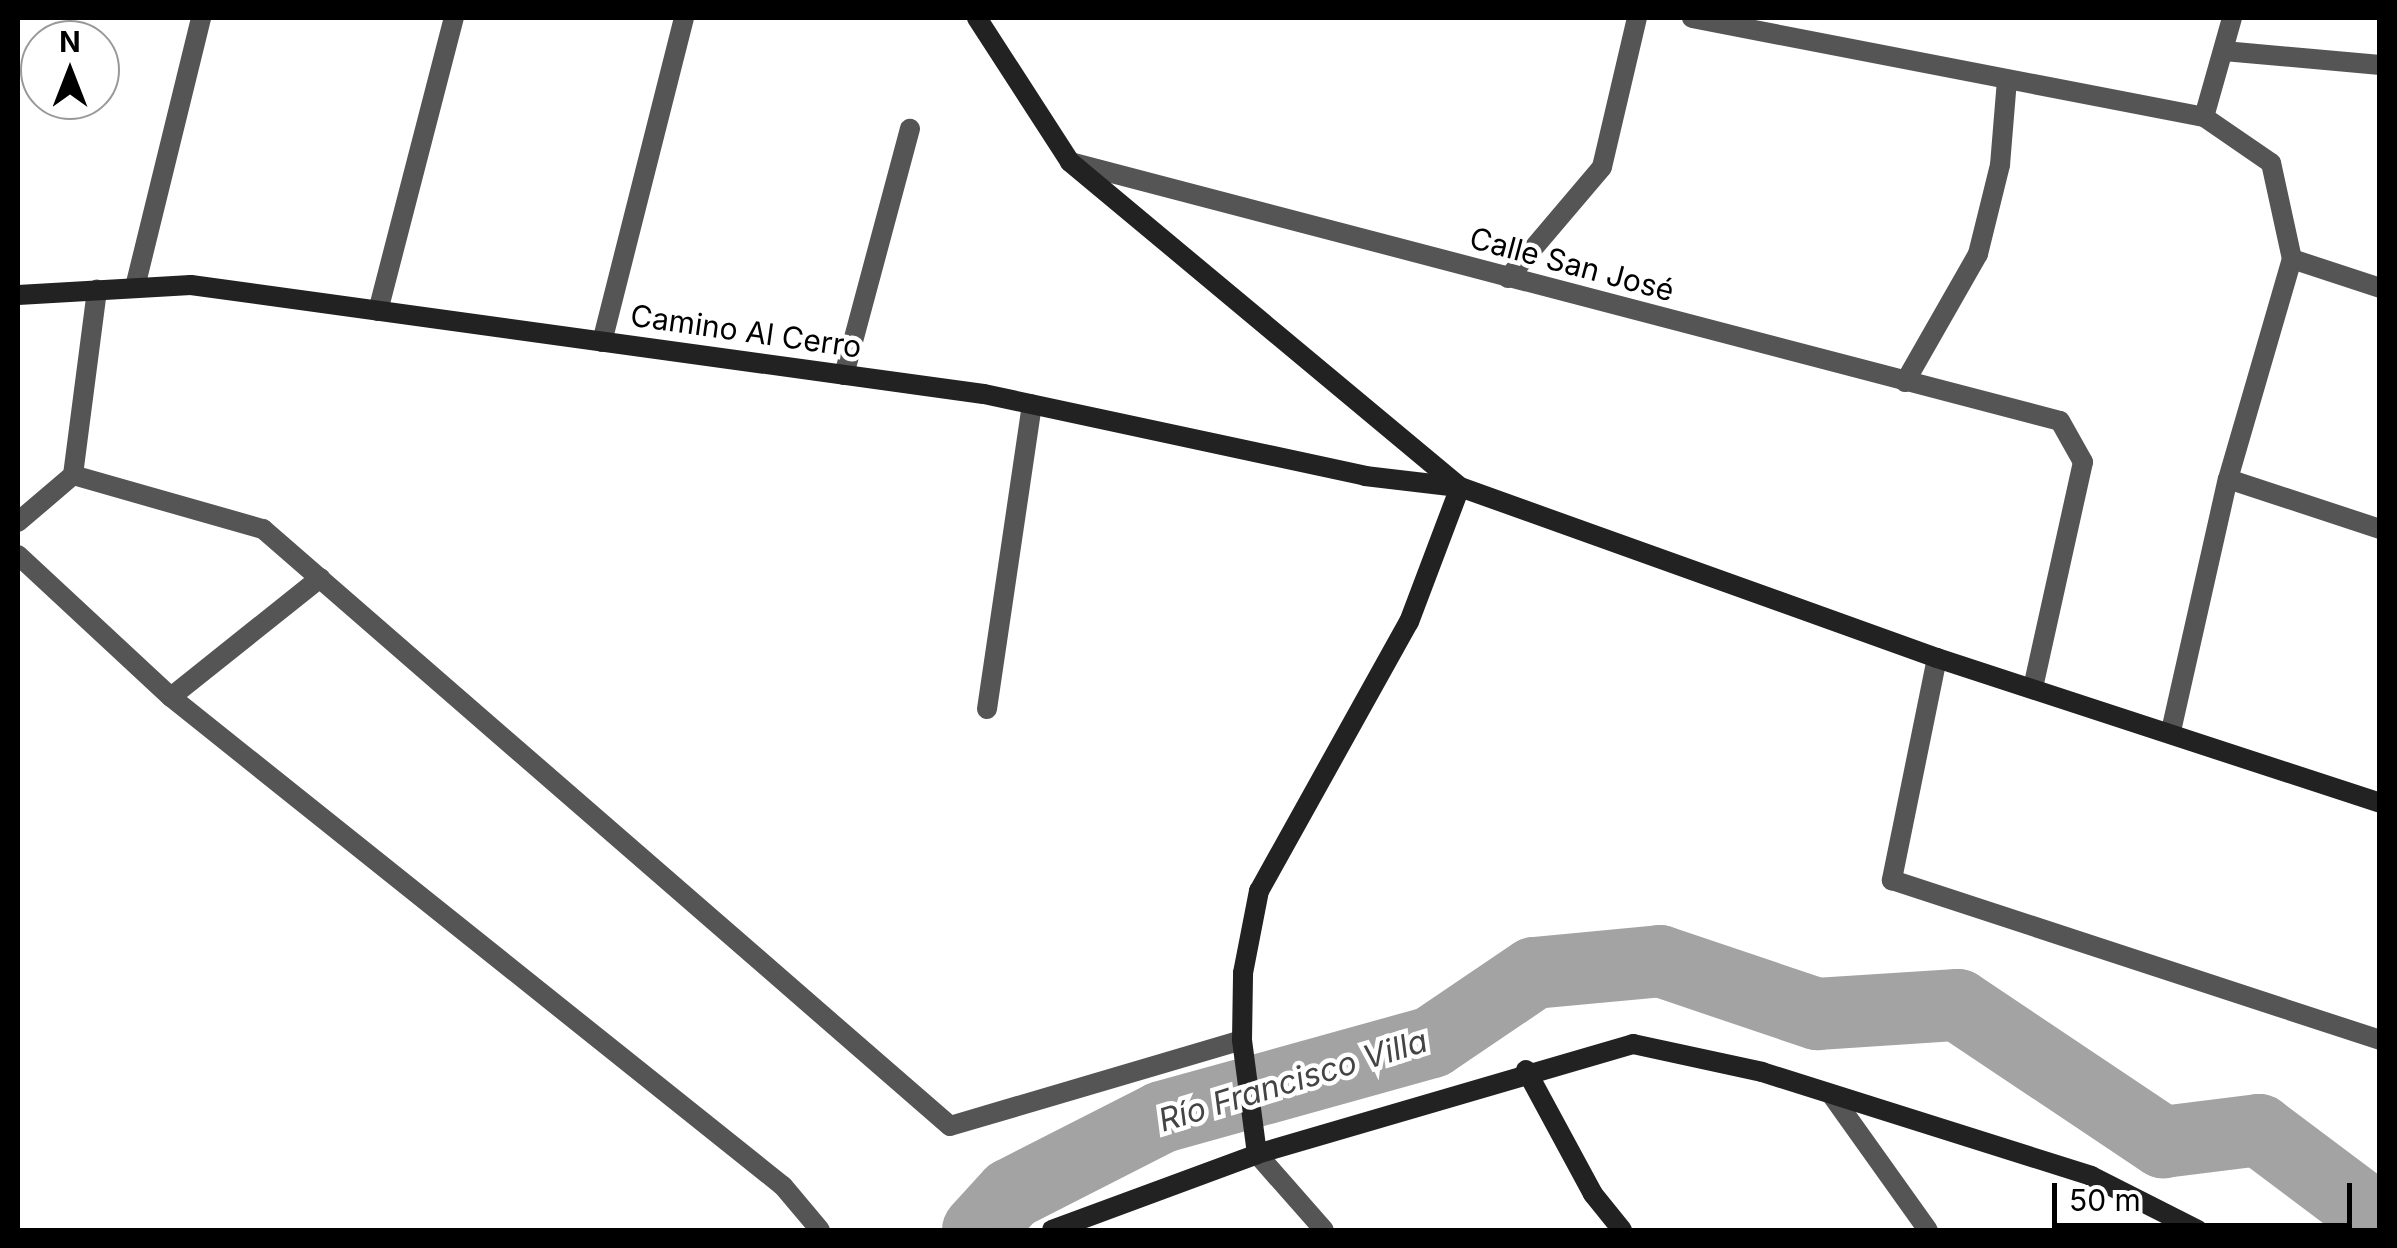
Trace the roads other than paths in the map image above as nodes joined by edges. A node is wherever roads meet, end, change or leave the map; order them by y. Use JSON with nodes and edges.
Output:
{"nodes":[{"id":1,"x":201,"y":18,"type":"edge"},
{"id":2,"x":454,"y":18,"type":"edge"},
{"id":3,"x":684,"y":18,"type":"edge"},
{"id":4,"x":977,"y":18,"type":"edge"},
{"id":5,"x":1637,"y":18,"type":"edge"},
{"id":6,"x":1692,"y":18,"type":"edge"},
{"id":7,"x":2232,"y":18,"type":"edge"},
{"id":8,"x":2224,"y":51,"type":"junction"},
{"id":9,"x":2380,"y":65,"type":"edge"},
{"id":10,"x":2007,"y":80,"type":"junction"},
{"id":11,"x":2204,"y":118,"type":"junction"},
{"id":12,"x":910,"y":130,"type":"dead end"},
{"id":13,"x":1070,"y":162,"type":"junction"},
{"id":14,"x":2292,"y":260,"type":"junction"},
{"id":15,"x":1508,"y":278,"type":"junction"},
{"id":16,"x":135,"y":288,"type":"junction"},
{"id":17,"x":2380,"y":288,"type":"edge"},
{"id":18,"x":97,"y":290,"type":"junction"},
{"id":19,"x":18,"y":295,"type":"edge"},
{"id":20,"x":378,"y":311,"type":"junction"},
{"id":21,"x":602,"y":342,"type":"junction"},
{"id":22,"x":844,"y":375,"type":"junction"},
{"id":23,"x":1905,"y":382,"type":"junction"},
{"id":24,"x":1032,"y":404,"type":"junction"},
{"id":25,"x":72,"y":474,"type":"junction"},
{"id":26,"x":2228,"y":478,"type":"junction"},
{"id":27,"x":1460,"y":487,"type":"junction"},
{"id":28,"x":18,"y":522,"type":"edge"},
{"id":29,"x":2380,"y":529,"type":"edge"},
{"id":30,"x":18,"y":555,"type":"edge"},
{"id":31,"x":320,"y":578,"type":"junction"},
{"id":32,"x":1938,"y":658,"type":"junction"},
{"id":33,"x":2032,"y":687,"type":"junction"},
{"id":34,"x":171,"y":697,"type":"junction"},
{"id":35,"x":987,"y":709,"type":"dead end"},
{"id":36,"x":2170,"y":731,"type":"junction"},
{"id":37,"x":2380,"y":803,"type":"edge"},
{"id":38,"x":1242,"y":1040,"type":"junction"},
{"id":39,"x":2380,"y":1040,"type":"edge"},
{"id":40,"x":1526,"y":1070,"type":"junction"},
{"id":41,"x":1833,"y":1097,"type":"junction"},
{"id":42,"x":1257,"y":1154,"type":"junction"},
{"id":43,"x":820,"y":1230,"type":"edge"},
{"id":44,"x":1052,"y":1230,"type":"edge"},
{"id":45,"x":1324,"y":1230,"type":"edge"},
{"id":46,"x":1622,"y":1230,"type":"edge"},
{"id":47,"x":1928,"y":1230,"type":"edge"},
{"id":48,"x":2198,"y":1230,"type":"edge"}],
"edges":[{"from":1,"to":16,"type":"street"},
{"from":2,"to":20,"type":"street"},
{"from":3,"to":21,"type":"street"},
{"from":4,"to":13,"type":"main road"},
{"from":5,"to":15,"type":"street"},
{"from":6,"to":10,"type":"street"},
{"from":7,"to":8,"type":"street"},
{"from":8,"to":9,"type":"street"},
{"from":8,"to":11,"type":"street"},
{"from":10,"to":11,"type":"street"},
{"from":10,"to":23,"type":"street"},
{"from":11,"to":14,"type":"street"},
{"from":12,"to":22,"type":"street"},
{"from":13,"to":15,"type":"street","name":"Calle San José"},
{"from":13,"to":27,"type":"main road"},
{"from":14,"to":17,"type":"street"},
{"from":14,"to":26,"type":"street"},
{"from":15,"to":23,"type":"street","name":"Calle San José"},
{"from":16,"to":18,"type":"main road","name":"Camino Al Cerro"},
{"from":16,"to":20,"type":"main road","name":"Camino Al Cerro"},
{"from":18,"to":19,"type":"main road","name":"Camino Al Cerro"},
{"from":18,"to":25,"type":"street"},
{"from":20,"to":21,"type":"main road","name":"Camino Al Cerro"},
{"from":21,"to":22,"type":"main road","name":"Camino Al Cerro"},
{"from":22,"to":24,"type":"main road","name":"Camino Al Cerro"},
{"from":23,"to":33,"type":"street","name":"Calle San José"},
{"from":24,"to":27,"type":"main road","name":"Camino Al Cerro"},
{"from":24,"to":35,"type":"street"},
{"from":25,"to":28,"type":"street"},
{"from":25,"to":31,"type":"street"},
{"from":26,"to":29,"type":"street"},
{"from":26,"to":36,"type":"street"},
{"from":27,"to":32,"type":"main road"},
{"from":27,"to":38,"type":"main road"},
{"from":30,"to":34,"type":"street"},
{"from":31,"to":34,"type":"street"},
{"from":31,"to":38,"type":"street"},
{"from":32,"to":33,"type":"main road"},
{"from":32,"to":39,"type":"street"},
{"from":33,"to":36,"type":"main road"},
{"from":34,"to":43,"type":"street"},
{"from":36,"to":37,"type":"main road"},
{"from":38,"to":42,"type":"main road"},
{"from":40,"to":41,"type":"main road"},
{"from":40,"to":42,"type":"main road"},
{"from":40,"to":46,"type":"main road"},
{"from":41,"to":47,"type":"street"},
{"from":41,"to":48,"type":"main road"},
{"from":42,"to":44,"type":"main road"},
{"from":42,"to":45,"type":"street"}]}
